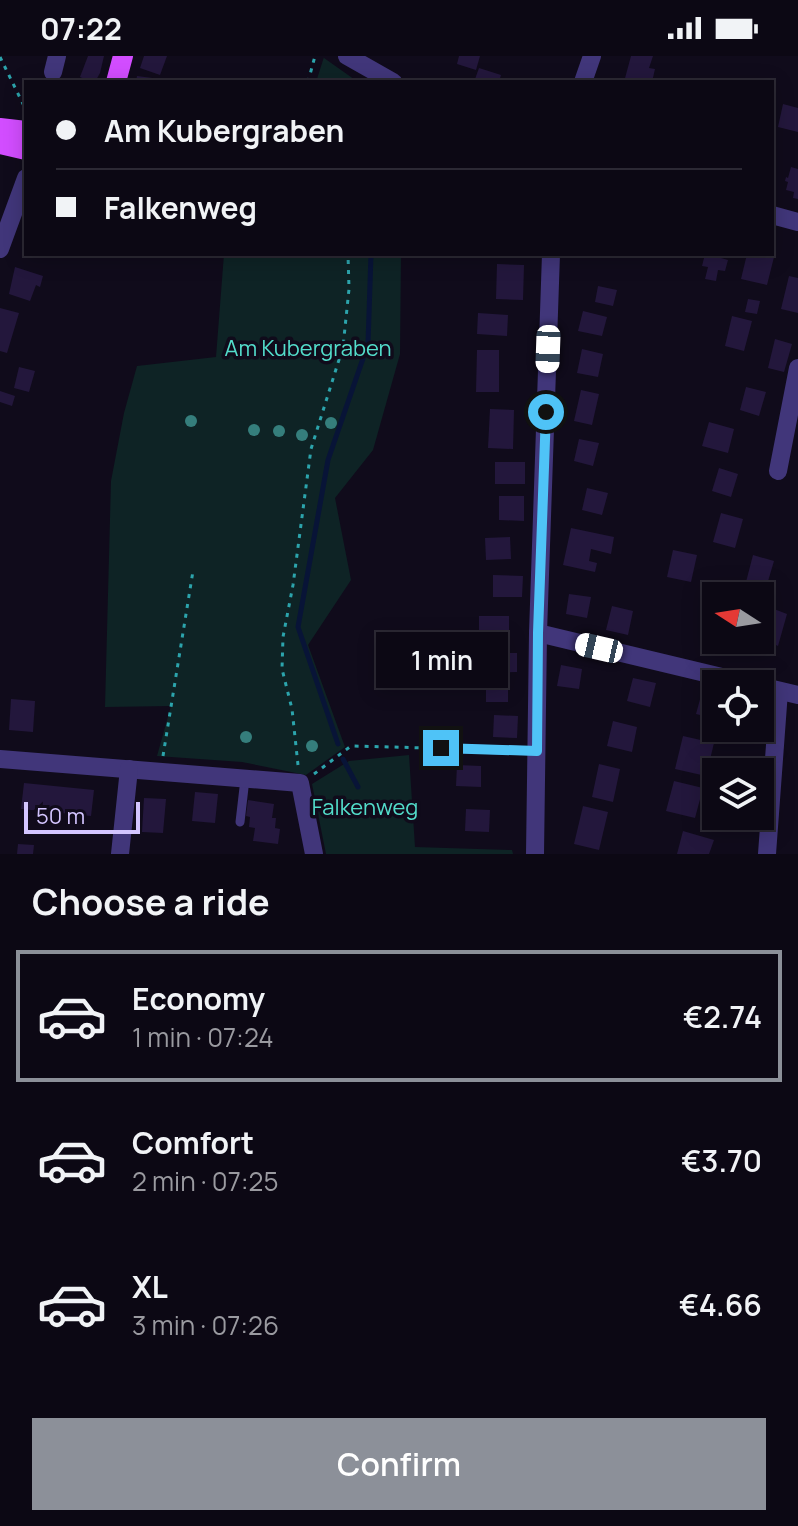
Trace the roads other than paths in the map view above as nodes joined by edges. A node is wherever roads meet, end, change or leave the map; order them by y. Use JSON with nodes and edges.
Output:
{"nodes":[{"id":1,"x":123,"y":56,"type":"edge"},
{"id":2,"x":347,"y":56,"type":"edge"},
{"id":3,"x":592,"y":56,"type":"edge"},
{"id":4,"x":117,"y":80,"type":"edge"},
{"id":5,"x":389,"y":80,"type":"edge"},
{"id":6,"x":584,"y":80,"type":"edge"},
{"id":7,"x":0,"y":128,"type":"edge"},
{"id":8,"x":24,"y":131,"type":"edge"},
{"id":9,"x":0,"y":144,"type":"edge"},
{"id":10,"x":24,"y":150,"type":"edge"},
{"id":11,"x":24,"y":183,"type":"edge"},
{"id":12,"x":774,"y":216,"type":"edge"},
{"id":13,"x":798,"y":222,"type":"edge"},
{"id":14,"x":0,"y":249,"type":"edge"},
{"id":15,"x":551,"y":256,"type":"edge"},
{"id":16,"x":798,"y":368,"type":"edge"},
{"id":17,"x":778,"y":471,"type":"dead end"},
{"id":18,"x":538,"y":633,"type":"junction"},
{"id":19,"x":702,"y":672,"type":"edge"},
{"id":20,"x":774,"y":690,"type":"edge"},
{"id":21,"x":779,"y":691,"type":"junction"},
{"id":22,"x":798,"y":695,"type":"edge"},
{"id":23,"x":441,"y":748,"type":"road end"},
{"id":24,"x":537,"y":751,"type":"junction"},
{"id":25,"x":0,"y":759,"type":"edge"},
{"id":26,"x":129,"y":769,"type":"junction"},
{"id":27,"x":245,"y":779,"type":"junction"},
{"id":28,"x":240,"y":822,"type":"dead end"},
{"id":29,"x":120,"y":854,"type":"edge"},
{"id":30,"x":314,"y":854,"type":"edge"},
{"id":31,"x":535,"y":854,"type":"edge"},
{"id":32,"x":767,"y":854,"type":"edge"}],
"edges":[{"from":1,"to":4,"type":"main road"},
{"from":2,"to":5,"type":"street"},
{"from":3,"to":6,"type":"street"},
{"from":7,"to":8,"type":"main road"},
{"from":9,"to":10,"type":"main road"},
{"from":11,"to":14,"type":"street"},
{"from":12,"to":13,"type":"street"},
{"from":15,"to":18,"type":"street"},
{"from":16,"to":17,"type":"street"},
{"from":18,"to":19,"type":"street"},
{"from":18,"to":24,"type":"street"},
{"from":20,"to":21,"type":"street"},
{"from":21,"to":22,"type":"street"},
{"from":21,"to":32,"type":"street"},
{"from":23,"to":24,"type":"lane"},
{"from":24,"to":31,"type":"street"},
{"from":25,"to":26,"type":"street"},
{"from":26,"to":27,"type":"street"},
{"from":26,"to":29,"type":"street"},
{"from":27,"to":28,"type":"lane"},
{"from":27,"to":30,"type":"street"}]}
